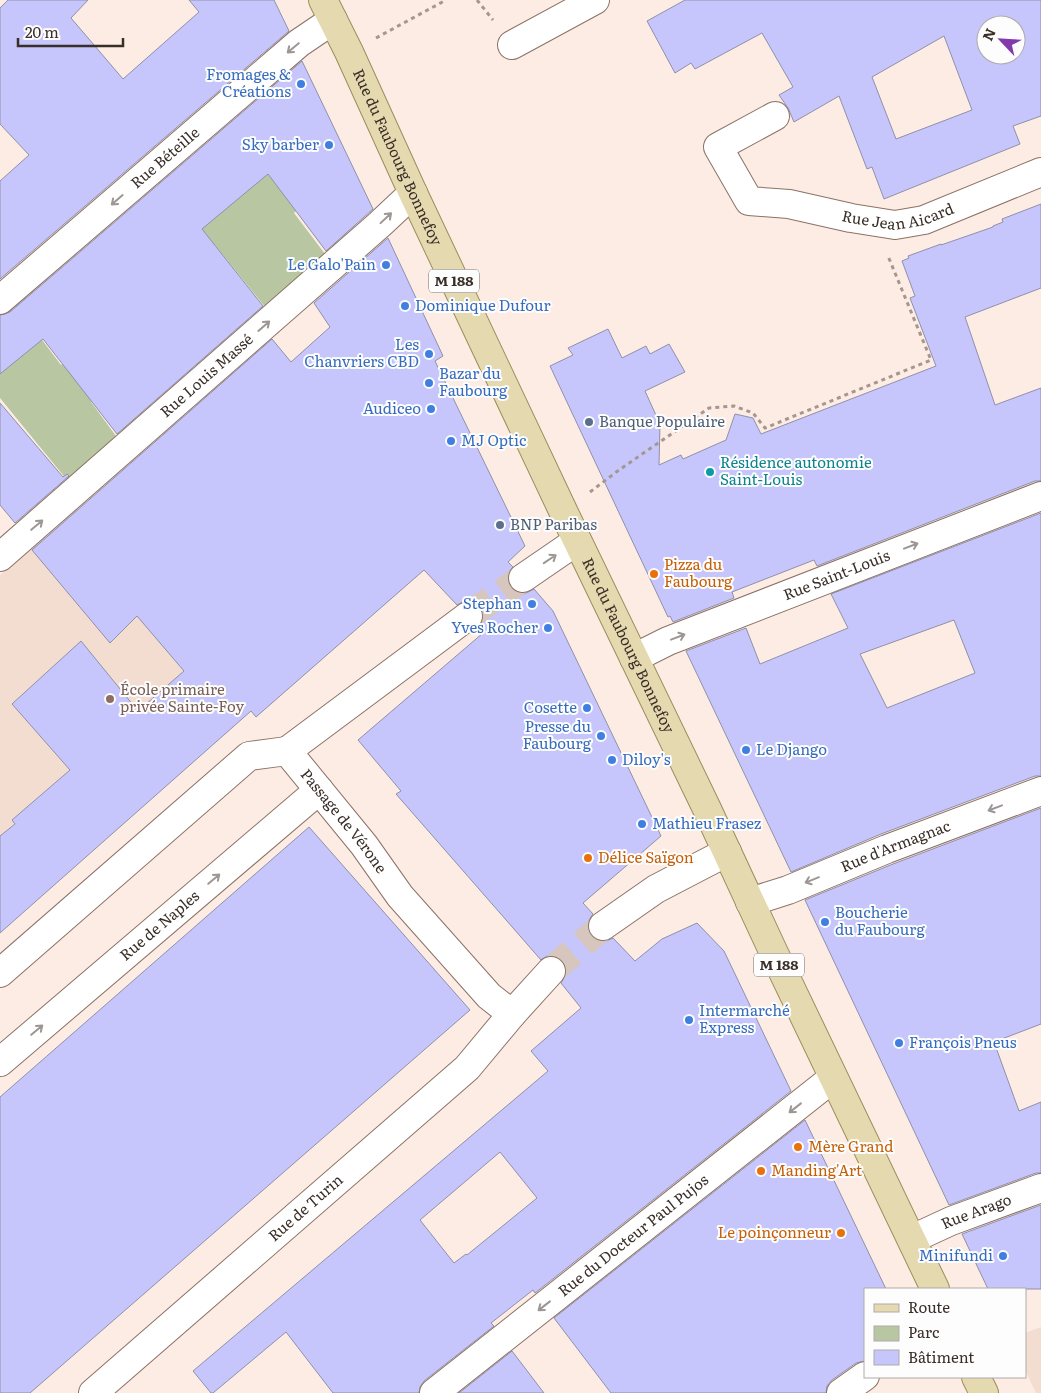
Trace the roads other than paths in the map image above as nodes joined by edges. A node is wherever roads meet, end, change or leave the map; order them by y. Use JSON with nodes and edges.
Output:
{"nodes":[{"id":1,"x":595,"y":0,"type":"edge"},
{"id":2,"x":328,"y":10,"type":"edge"},
{"id":3,"x":512,"y":44,"type":"dead end"},
{"id":4,"x":775,"y":116,"type":"dead end"},
{"id":5,"x":1041,"y":172,"type":"edge"},
{"id":6,"x":413,"y":193,"type":"junction"},
{"id":7,"x":0,"y":300,"type":"edge"},
{"id":8,"x":1041,"y":496,"type":"edge"},
{"id":9,"x":577,"y":541,"type":"junction"},
{"id":10,"x":4,"y":544,"type":"edge"},
{"id":11,"x":523,"y":578,"type":"tunnel mouth"},
{"id":12,"x":468,"y":616,"type":"tunnel mouth"},
{"id":13,"x":634,"y":658,"type":"junction"},
{"id":14,"x":287,"y":752,"type":"junction"},
{"id":15,"x":319,"y":790,"type":"junction"},
{"id":16,"x":1041,"y":791,"type":"edge"},
{"id":17,"x":727,"y":852,"type":"junction"},
{"id":18,"x":750,"y":902,"type":"junction"},
{"id":19,"x":603,"y":926,"type":"tunnel mouth"},
{"id":20,"x":551,"y":971,"type":"tunnel mouth"},
{"id":21,"x":0,"y":973,"type":"edge"},
{"id":22,"x":512,"y":1014,"type":"junction"},
{"id":23,"x":0,"y":1062,"type":"edge"},
{"id":24,"x":833,"y":1078,"type":"junction"},
{"id":25,"x":1041,"y":1188,"type":"edge"},
{"id":26,"x":912,"y":1240,"type":"junction"},
{"id":27,"x":936,"y":1288,"type":"edge"},
{"id":28,"x":864,"y":1377,"type":"edge"},
{"id":29,"x":976,"y":1378,"type":"edge"},
{"id":30,"x":93,"y":1393,"type":"edge"},
{"id":31,"x":434,"y":1393,"type":"edge"},
{"id":32,"x":841,"y":1393,"type":"edge"},
{"id":33,"x":984,"y":1393,"type":"edge"}],
"edges":[{"from":1,"to":3,"type":"street"},
{"from":2,"to":6,"type":"main road","name":"Rue du Faubourg Bonnefoy","number":"M 188"},
{"from":2,"to":7,"type":"street","name":"Rue Béteille","one_way":true},
{"from":4,"to":5,"type":"street","name":"Rue Jean Aicard"},
{"from":6,"to":9,"type":"main road","name":"Rue du Faubourg Bonnefoy","number":"M 188"},
{"from":10,"to":6,"type":"street","name":"Rue Louis Massé","one_way":true},
{"from":13,"to":8,"type":"street","name":"Rue Saint-Louis","one_way":true},
{"from":11,"to":9,"type":"street","one_way":true},
{"from":9,"to":13,"type":"main road","name":"Rue du Faubourg Bonnefoy","number":"M 188"},
{"from":12,"to":14,"type":"street"},
{"from":13,"to":17,"type":"main road","name":"Rue du Faubourg Bonnefoy","number":"M 188"},
{"from":14,"to":15,"type":"street","name":"Passage de Vérone"},
{"from":14,"to":21,"type":"street"},
{"from":15,"to":22,"type":"street","name":"Passage de Vérone"},
{"from":23,"to":15,"type":"street","name":"Rue de Naples","one_way":true},
{"from":16,"to":18,"type":"street","name":"Rue d'Armagnac","one_way":true},
{"from":17,"to":18,"type":"main road","name":"Rue du Faubourg Bonnefoy","number":"M 188"},
{"from":17,"to":19,"type":"street"},
{"from":18,"to":24,"type":"main road","name":"Rue du Faubourg Bonnefoy","number":"M 188"},
{"from":20,"to":22,"type":"street"},
{"from":22,"to":30,"type":"street","name":"Rue de Turin"},
{"from":24,"to":26,"type":"main road","name":"Rue du Faubourg Bonnefoy","number":"M 188"},
{"from":24,"to":31,"type":"street","name":"Rue du Docteur Paul Pujos","one_way":true},
{"from":25,"to":26,"type":"street","name":"Rue Arago"},
{"from":26,"to":27,"type":"main road","name":"Rue du Faubourg Bonnefoy","number":"M 188"},
{"from":28,"to":32,"type":"street"},
{"from":29,"to":33,"type":"main road"}]}
